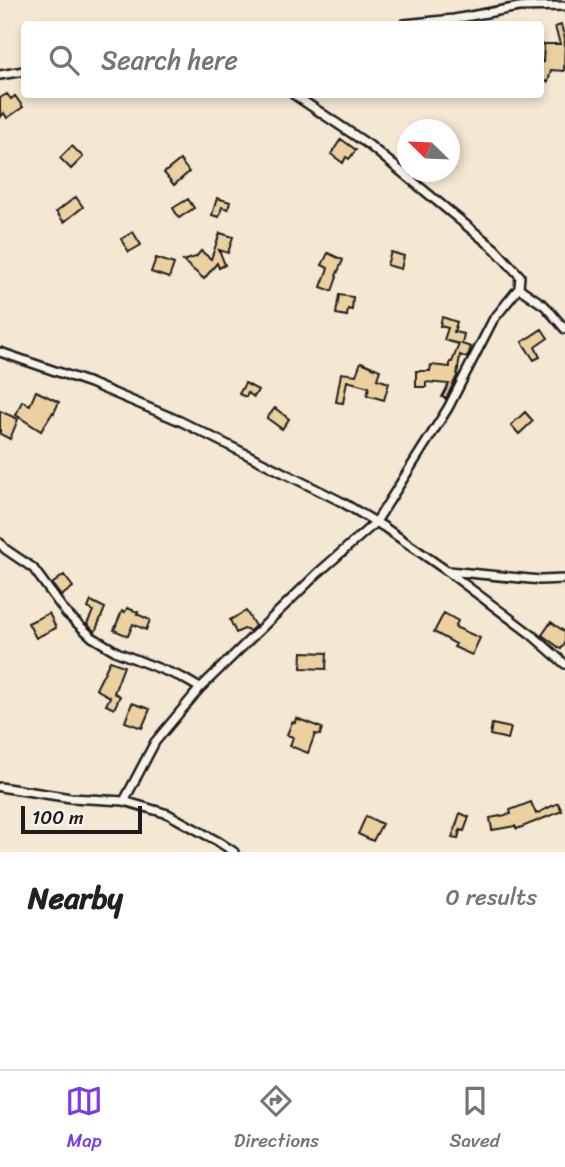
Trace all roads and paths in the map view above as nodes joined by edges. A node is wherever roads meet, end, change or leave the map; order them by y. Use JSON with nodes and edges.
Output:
{"nodes":[{"id":1,"x":565,"y":6,"type":"edge"},
{"id":2,"x":434,"y":21,"type":"edge"},
{"id":3,"x":21,"y":72,"type":"edge"},
{"id":4,"x":0,"y":75,"type":"edge"},
{"id":5,"x":299,"y":98,"type":"edge"},
{"id":6,"x":519,"y":288,"type":"junction"},
{"id":7,"x":565,"y":329,"type":"edge"},
{"id":8,"x":0,"y":352,"type":"edge"},
{"id":9,"x":376,"y":522,"type":"junction"},
{"id":10,"x":0,"y":543,"type":"edge"},
{"id":11,"x":447,"y":571,"type":"junction"},
{"id":12,"x":565,"y":579,"type":"edge"},
{"id":13,"x":565,"y":664,"type":"edge"},
{"id":14,"x":200,"y":688,"type":"junction"},
{"id":15,"x":0,"y":788,"type":"edge"},
{"id":16,"x":124,"y":801,"type":"junction"},
{"id":17,"x":234,"y":852,"type":"edge"}],
"edges":[{"from":1,"to":2,"type":"street"},
{"from":3,"to":4,"type":"street"},
{"from":5,"to":6,"type":"street"},
{"from":6,"to":7,"type":"street"},
{"from":6,"to":9,"type":"street"},
{"from":8,"to":9,"type":"street"},
{"from":9,"to":11,"type":"street"},
{"from":9,"to":14,"type":"street"},
{"from":10,"to":14,"type":"street"},
{"from":11,"to":12,"type":"street"},
{"from":11,"to":13,"type":"street"},
{"from":14,"to":16,"type":"street"},
{"from":15,"to":16,"type":"street"},
{"from":16,"to":17,"type":"street"}]}
